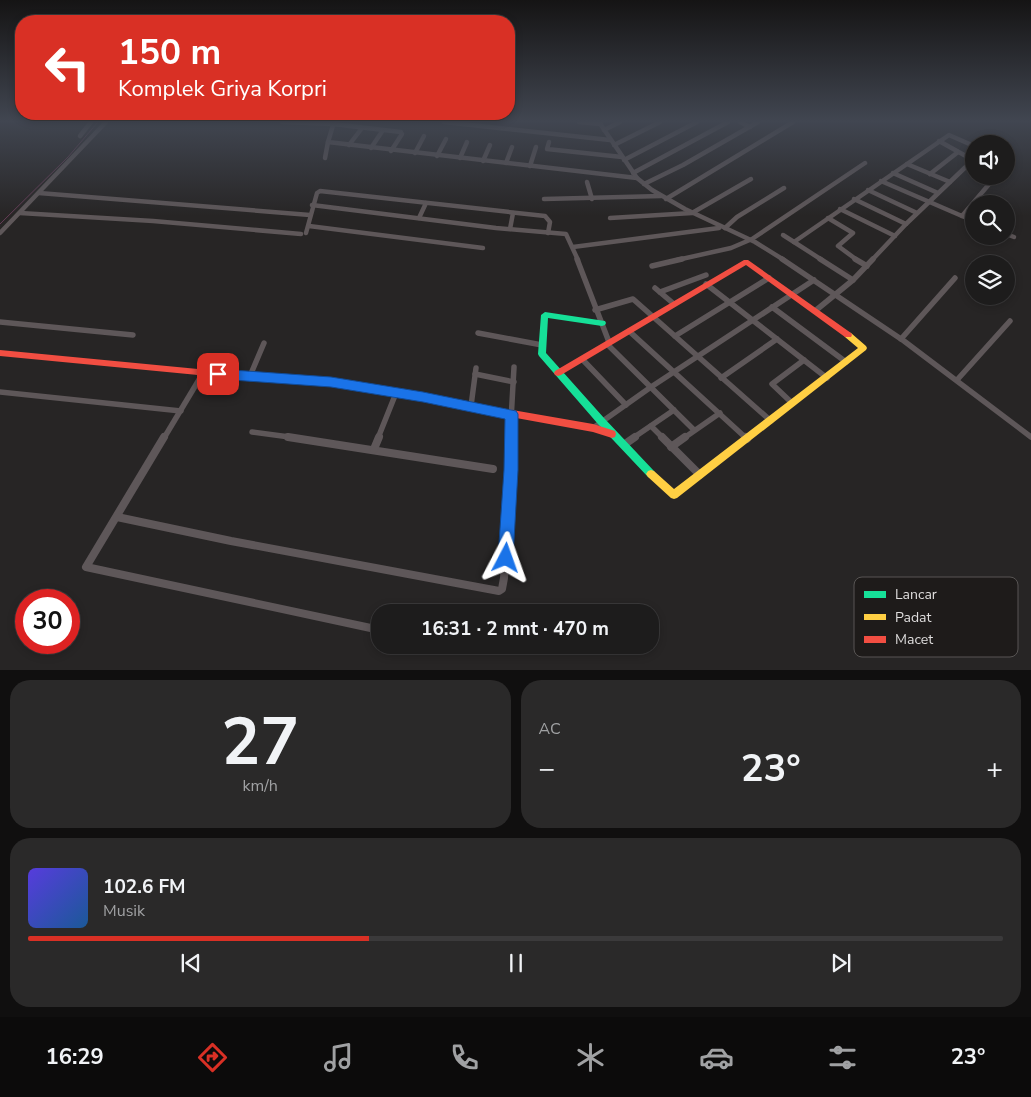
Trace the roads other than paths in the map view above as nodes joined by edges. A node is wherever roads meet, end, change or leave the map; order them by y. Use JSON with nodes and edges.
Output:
{"nodes":[{"id":1,"x":76,"y":153,"type":"edge"},
{"id":2,"x":326,"y":153,"type":"edge"},
{"id":3,"x":417,"y":153,"type":"edge"},
{"id":4,"x":439,"y":153,"type":"edge"},
{"id":5,"x":462,"y":153,"type":"edge"},
{"id":6,"x":487,"y":153,"type":"edge"},
{"id":7,"x":510,"y":153,"type":"edge"},
{"id":8,"x":532,"y":153,"type":"edge"},
{"id":9,"x":583,"y":153,"type":"edge"},
{"id":10,"x":620,"y":153,"type":"edge"},
{"id":11,"x":633,"y":153,"type":"edge"},
{"id":12,"x":673,"y":153,"type":"edge"},
{"id":13,"x":703,"y":153,"type":"edge"},
{"id":14,"x":739,"y":153,"type":"edge"},
{"id":15,"x":922,"y":153,"type":"edge"},
{"id":16,"x":956,"y":153,"type":"edge"},
{"id":17,"x":438,"y":156,"type":"junction"},
{"id":18,"x":325,"y":158,"type":"dead end"},
{"id":19,"x":460,"y":158,"type":"junction"},
{"id":20,"x":623,"y":158,"type":"junction"},
{"id":21,"x":484,"y":161,"type":"junction"},
{"id":22,"x":506,"y":163,"type":"junction"},
{"id":23,"x":865,"y":163,"type":"dead end"},
{"id":24,"x":907,"y":164,"type":"junction"},
{"id":25,"x":530,"y":166,"type":"junction"},
{"id":26,"x":965,"y":167,"type":"edge"},
{"id":27,"x":893,"y":173,"type":"junction"},
{"id":28,"x":930,"y":174,"type":"junction"},
{"id":29,"x":635,"y":175,"type":"junction"},
{"id":30,"x":751,"y":180,"type":"dead end"},
{"id":31,"x":881,"y":181,"type":"junction"},
{"id":32,"x":587,"y":182,"type":"dead end"},
{"id":33,"x":950,"y":182,"type":"junction"},
{"id":34,"x":644,"y":184,"type":"junction"},
{"id":35,"x":988,"y":185,"type":"edge"},
{"id":36,"x":784,"y":188,"type":"dead end"},
{"id":37,"x":868,"y":190,"type":"junction"},
{"id":38,"x":39,"y":193,"type":"junction"},
{"id":39,"x":938,"y":193,"type":"junction"},
{"id":40,"x":664,"y":197,"type":"junction"},
{"id":41,"x":544,"y":199,"type":"dead end"},
{"id":42,"x":592,"y":199,"type":"junction"},
{"id":43,"x":854,"y":199,"type":"junction"},
{"id":44,"x":930,"y":202,"type":"junction"},
{"id":45,"x":426,"y":203,"type":"junction"},
{"id":46,"x":312,"y":206,"type":"junction"},
{"id":47,"x":840,"y":209,"type":"junction"},
{"id":48,"x":20,"y":212,"type":"junction"},
{"id":49,"x":692,"y":212,"type":"junction"},
{"id":50,"x":513,"y":213,"type":"junction"},
{"id":51,"x":917,"y":213,"type":"junction"},
{"id":52,"x":310,"y":215,"type":"junction"},
{"id":53,"x":962,"y":216,"type":"junction"},
{"id":54,"x":965,"y":217,"type":"edge"},
{"id":55,"x":419,"y":218,"type":"junction"},
{"id":56,"x":610,"y":218,"type":"dead end"},
{"id":57,"x":828,"y":218,"type":"junction"},
{"id":58,"x":906,"y":224,"type":"junction"},
{"id":59,"x":309,"y":226,"type":"junction"},
{"id":60,"x":3,"y":227,"type":"edge"},
{"id":61,"x":718,"y":228,"type":"dead end"},
{"id":62,"x":725,"y":228,"type":"junction"},
{"id":63,"x":510,"y":230,"type":"junction"},
{"id":64,"x":0,"y":233,"type":"edge"},
{"id":65,"x":548,"y":233,"type":"junction"},
{"id":66,"x":783,"y":235,"type":"dead end"},
{"id":67,"x":895,"y":236,"type":"junction"},
{"id":68,"x":752,"y":239,"type":"junction"},
{"id":69,"x":794,"y":242,"type":"junction"},
{"id":70,"x":483,"y":248,"type":"dead end"},
{"id":71,"x":573,"y":248,"type":"junction"},
{"id":72,"x":652,"y":266,"type":"dead end"},
{"id":73,"x":867,"y":266,"type":"junction"},
{"id":74,"x":706,"y":275,"type":"dead end"},
{"id":75,"x":769,"y":278,"type":"junction"},
{"id":76,"x":955,"y":278,"type":"dead end"},
{"id":77,"x":814,"y":280,"type":"junction"},
{"id":78,"x":853,"y":280,"type":"junction"},
{"id":79,"x":706,"y":284,"type":"junction"},
{"id":80,"x":655,"y":288,"type":"dead end"},
{"id":81,"x":660,"y":292,"type":"junction"},
{"id":82,"x":792,"y":294,"type":"junction"},
{"id":83,"x":836,"y":295,"type":"junction"},
{"id":84,"x":729,"y":302,"type":"junction"},
{"id":85,"x":674,"y":304,"type":"junction"},
{"id":86,"x":772,"y":307,"type":"junction"},
{"id":87,"x":595,"y":310,"type":"junction"},
{"id":88,"x":815,"y":311,"type":"junction"},
{"id":89,"x":652,"y":317,"type":"junction"},
{"id":90,"x":753,"y":320,"type":"junction"},
{"id":91,"x":1010,"y":321,"type":"dead end"},
{"id":92,"x":0,"y":322,"type":"edge"},
{"id":93,"x":602,"y":323,"type":"junction"},
{"id":94,"x":629,"y":330,"type":"junction"},
{"id":95,"x":478,"y":333,"type":"dead end"},
{"id":96,"x":133,"y":335,"type":"dead end"},
{"id":97,"x":674,"y":336,"type":"junction"},
{"id":98,"x":777,"y":339,"type":"junction"},
{"id":99,"x":901,"y":339,"type":"junction"},
{"id":100,"x":264,"y":343,"type":"dead end"},
{"id":101,"x":608,"y":343,"type":"junction"},
{"id":102,"x":542,"y":345,"type":"junction"},
{"id":103,"x":0,"y":353,"type":"edge"},
{"id":104,"x":697,"y":357,"type":"junction"},
{"id":105,"x":582,"y":359,"type":"junction"},
{"id":106,"x":804,"y":360,"type":"junction"},
{"id":107,"x":846,"y":362,"type":"junction"},
{"id":108,"x":514,"y":366,"type":"dead end"},
{"id":109,"x":674,"y":372,"type":"junction"},
{"id":110,"x":203,"y":373,"type":"junction"},
{"id":111,"x":558,"y":373,"type":"junction"},
{"id":112,"x":250,"y":376,"type":"junction"},
{"id":113,"x":721,"y":378,"type":"junction"},
{"id":114,"x":827,"y":378,"type":"junction"},
{"id":115,"x":957,"y":380,"type":"junction"},
{"id":116,"x":514,"y":382,"type":"junction"},
{"id":117,"x":650,"y":387,"type":"junction"},
{"id":118,"x":0,"y":392,"type":"edge"},
{"id":119,"x":396,"y":393,"type":"junction"},
{"id":120,"x":792,"y":403,"type":"junction"},
{"id":121,"x":626,"y":405,"type":"junction"},
{"id":122,"x":471,"y":406,"type":"junction"},
{"id":123,"x":674,"y":410,"type":"junction"},
{"id":124,"x":181,"y":411,"type":"junction"},
{"id":125,"x":511,"y":414,"type":"junction"},
{"id":126,"x":720,"y":414,"type":"junction"},
{"id":127,"x":601,"y":421,"type":"junction"},
{"id":128,"x":771,"y":421,"type":"junction"},
{"id":129,"x":651,"y":426,"type":"junction"},
{"id":130,"x":593,"y":428,"type":"junction"},
{"id":131,"x":694,"y":430,"type":"junction"},
{"id":132,"x":252,"y":432,"type":"dead end"},
{"id":133,"x":614,"y":434,"type":"junction"},
{"id":134,"x":1031,"y":437,"type":"edge"},
{"id":135,"x":747,"y":439,"type":"junction"},
{"id":136,"x":625,"y":444,"type":"junction"},
{"id":137,"x":671,"y":447,"type":"junction"},
{"id":138,"x":374,"y":449,"type":"junction"},
{"id":139,"x":493,"y":469,"type":"dead end"},
{"id":140,"x":700,"y":475,"type":"junction"},
{"id":141,"x":117,"y":517,"type":"junction"},
{"id":142,"x":371,"y":628,"type":"edge"}],
"edges":[{"from":1,"to":38,"type":"street"},
{"from":2,"to":18,"type":"street"},
{"from":3,"to":17,"type":"street"},
{"from":4,"to":17,"type":"street"},
{"from":5,"to":19,"type":"street"},
{"from":6,"to":21,"type":"street"},
{"from":7,"to":22,"type":"street"},
{"from":8,"to":25,"type":"street"},
{"from":9,"to":20,"type":"street"},
{"from":10,"to":20,"type":"street"},
{"from":11,"to":20,"type":"street"},
{"from":12,"to":29,"type":"street"},
{"from":13,"to":34,"type":"street"},
{"from":14,"to":40,"type":"street"},
{"from":15,"to":24,"type":"street"},
{"from":16,"to":28,"type":"street"},
{"from":17,"to":19,"type":"street"},
{"from":19,"to":21,"type":"street"},
{"from":20,"to":29,"type":"street"},
{"from":21,"to":22,"type":"street"},
{"from":22,"to":25,"type":"street"},
{"from":23,"to":68,"type":"street"},
{"from":24,"to":27,"type":"street"},
{"from":24,"to":28,"type":"street"},
{"from":25,"to":29,"type":"street"},
{"from":26,"to":33,"type":"street"},
{"from":27,"to":31,"type":"street"},
{"from":27,"to":39,"type":"street"},
{"from":28,"to":33,"type":"street"},
{"from":29,"to":34,"type":"street"},
{"from":30,"to":49,"type":"street"},
{"from":31,"to":37,"type":"street"},
{"from":31,"to":44,"type":"street"},
{"from":32,"to":42,"type":"street"},
{"from":33,"to":39,"type":"street"},
{"from":34,"to":40,"type":"street"},
{"from":35,"to":53,"type":"street"},
{"from":36,"to":62,"type":"street"},
{"from":37,"to":43,"type":"street"},
{"from":37,"to":51,"type":"street"},
{"from":38,"to":48,"type":"street"},
{"from":38,"to":52,"type":"street"},
{"from":39,"to":44,"type":"street"},
{"from":40,"to":42,"type":"street"},
{"from":40,"to":49,"type":"street"},
{"from":41,"to":42,"type":"street"},
{"from":43,"to":47,"type":"street"},
{"from":43,"to":58,"type":"street"},
{"from":44,"to":51,"type":"street"},
{"from":44,"to":53,"type":"street"},
{"from":45,"to":46,"type":"street"},
{"from":45,"to":50,"type":"street"},
{"from":45,"to":55,"type":"street"},
{"from":46,"to":52,"type":"street"},
{"from":46,"to":55,"type":"street"},
{"from":47,"to":57,"type":"street"},
{"from":47,"to":67,"type":"street"},
{"from":48,"to":59,"type":"street"},
{"from":48,"to":60,"type":"street"},
{"from":49,"to":56,"type":"street"},
{"from":49,"to":62,"type":"street"},
{"from":50,"to":63,"type":"street"},
{"from":50,"to":65,"type":"street"},
{"from":51,"to":58,"type":"street"},
{"from":52,"to":59,"type":"street"},
{"from":53,"to":54,"type":"street"},
{"from":55,"to":63,"type":"street"},
{"from":57,"to":69,"type":"street"},
{"from":57,"to":73,"type":"street"},
{"from":58,"to":67,"type":"street"},
{"from":59,"to":70,"type":"street"},
{"from":60,"to":64,"type":"street"},
{"from":61,"to":71,"type":"street"},
{"from":62,"to":68,"type":"street"},
{"from":63,"to":65,"type":"street"},
{"from":65,"to":71,"type":"street"},
{"from":66,"to":69,"type":"street"},
{"from":67,"to":73,"type":"street"},
{"from":68,"to":72,"type":"street"},
{"from":68,"to":77,"type":"street"},
{"from":69,"to":78,"type":"street"},
{"from":71,"to":87,"type":"street"},
{"from":73,"to":78,"type":"street"},
{"from":74,"to":81,"type":"street"},
{"from":75,"to":79,"type":"street"},
{"from":75,"to":82,"type":"street"},
{"from":75,"to":84,"type":"street"},
{"from":76,"to":99,"type":"street"},
{"from":77,"to":82,"type":"street"},
{"from":77,"to":83,"type":"street"},
{"from":78,"to":83,"type":"street"},
{"from":79,"to":84,"type":"street"},
{"from":79,"to":85,"type":"street"},
{"from":80,"to":81,"type":"street"},
{"from":81,"to":85,"type":"street"},
{"from":82,"to":86,"type":"street"},
{"from":82,"to":88,"type":"street"},
{"from":83,"to":88,"type":"street"},
{"from":83,"to":99,"type":"street"},
{"from":84,"to":90,"type":"street"},
{"from":84,"to":97,"type":"street"},
{"from":85,"to":89,"type":"street"},
{"from":86,"to":90,"type":"street"},
{"from":86,"to":107,"type":"street"},
{"from":87,"to":89,"type":"street"},
{"from":87,"to":93,"type":"street"},
{"from":88,"to":107,"type":"street"},
{"from":89,"to":94,"type":"street"},
{"from":89,"to":97,"type":"street"},
{"from":90,"to":98,"type":"street"},
{"from":90,"to":104,"type":"street"},
{"from":91,"to":115,"type":"street"},
{"from":92,"to":96,"type":"street"},
{"from":93,"to":101,"type":"street"},
{"from":93,"to":102,"type":"street"},
{"from":94,"to":101,"type":"street"},
{"from":94,"to":109,"type":"street"},
{"from":95,"to":102,"type":"street"},
{"from":97,"to":104,"type":"street"},
{"from":98,"to":106,"type":"street"},
{"from":98,"to":113,"type":"street"},
{"from":99,"to":115,"type":"street"},
{"from":100,"to":112,"type":"street"},
{"from":101,"to":105,"type":"street"},
{"from":101,"to":117,"type":"street"},
{"from":102,"to":111,"type":"street"},
{"from":103,"to":110,"type":"street"},
{"from":104,"to":109,"type":"street"},
{"from":104,"to":113,"type":"street"},
{"from":105,"to":111,"type":"street"},
{"from":105,"to":121,"type":"street"},
{"from":106,"to":114,"type":"street"},
{"from":106,"to":120,"type":"street"},
{"from":107,"to":114,"type":"street"},
{"from":108,"to":116,"type":"street"},
{"from":109,"to":117,"type":"street"},
{"from":109,"to":126,"type":"street"},
{"from":110,"to":112,"type":"street"},
{"from":110,"to":124,"type":"street"},
{"from":111,"to":127,"type":"street"},
{"from":112,"to":119,"type":"street"},
{"from":113,"to":128,"type":"street"},
{"from":114,"to":120,"type":"street"},
{"from":115,"to":134,"type":"street"},
{"from":116,"to":122,"type":"street"},
{"from":116,"to":125,"type":"street"},
{"from":117,"to":121,"type":"street"},
{"from":117,"to":123,"type":"street"},
{"from":118,"to":124,"type":"street"},
{"from":119,"to":122,"type":"street"},
{"from":119,"to":138,"type":"street"},
{"from":120,"to":128,"type":"street"},
{"from":121,"to":127,"type":"street"},
{"from":122,"to":125,"type":"street"},
{"from":123,"to":129,"type":"street"},
{"from":123,"to":131,"type":"street"},
{"from":124,"to":141,"type":"street"},
{"from":125,"to":130,"type":"street"},
{"from":125,"to":141,"type":"street"},
{"from":126,"to":131,"type":"street"},
{"from":126,"to":135,"type":"street"},
{"from":127,"to":130,"type":"street"},
{"from":127,"to":133,"type":"street"},
{"from":128,"to":135,"type":"street"},
{"from":129,"to":136,"type":"street"},
{"from":129,"to":137,"type":"street"},
{"from":130,"to":133,"type":"street"},
{"from":131,"to":137,"type":"street"},
{"from":132,"to":138,"type":"street"},
{"from":133,"to":136,"type":"street"},
{"from":135,"to":140,"type":"street"},
{"from":136,"to":140,"type":"street"},
{"from":137,"to":140,"type":"street"},
{"from":138,"to":139,"type":"street"},
{"from":141,"to":142,"type":"street"}]}
